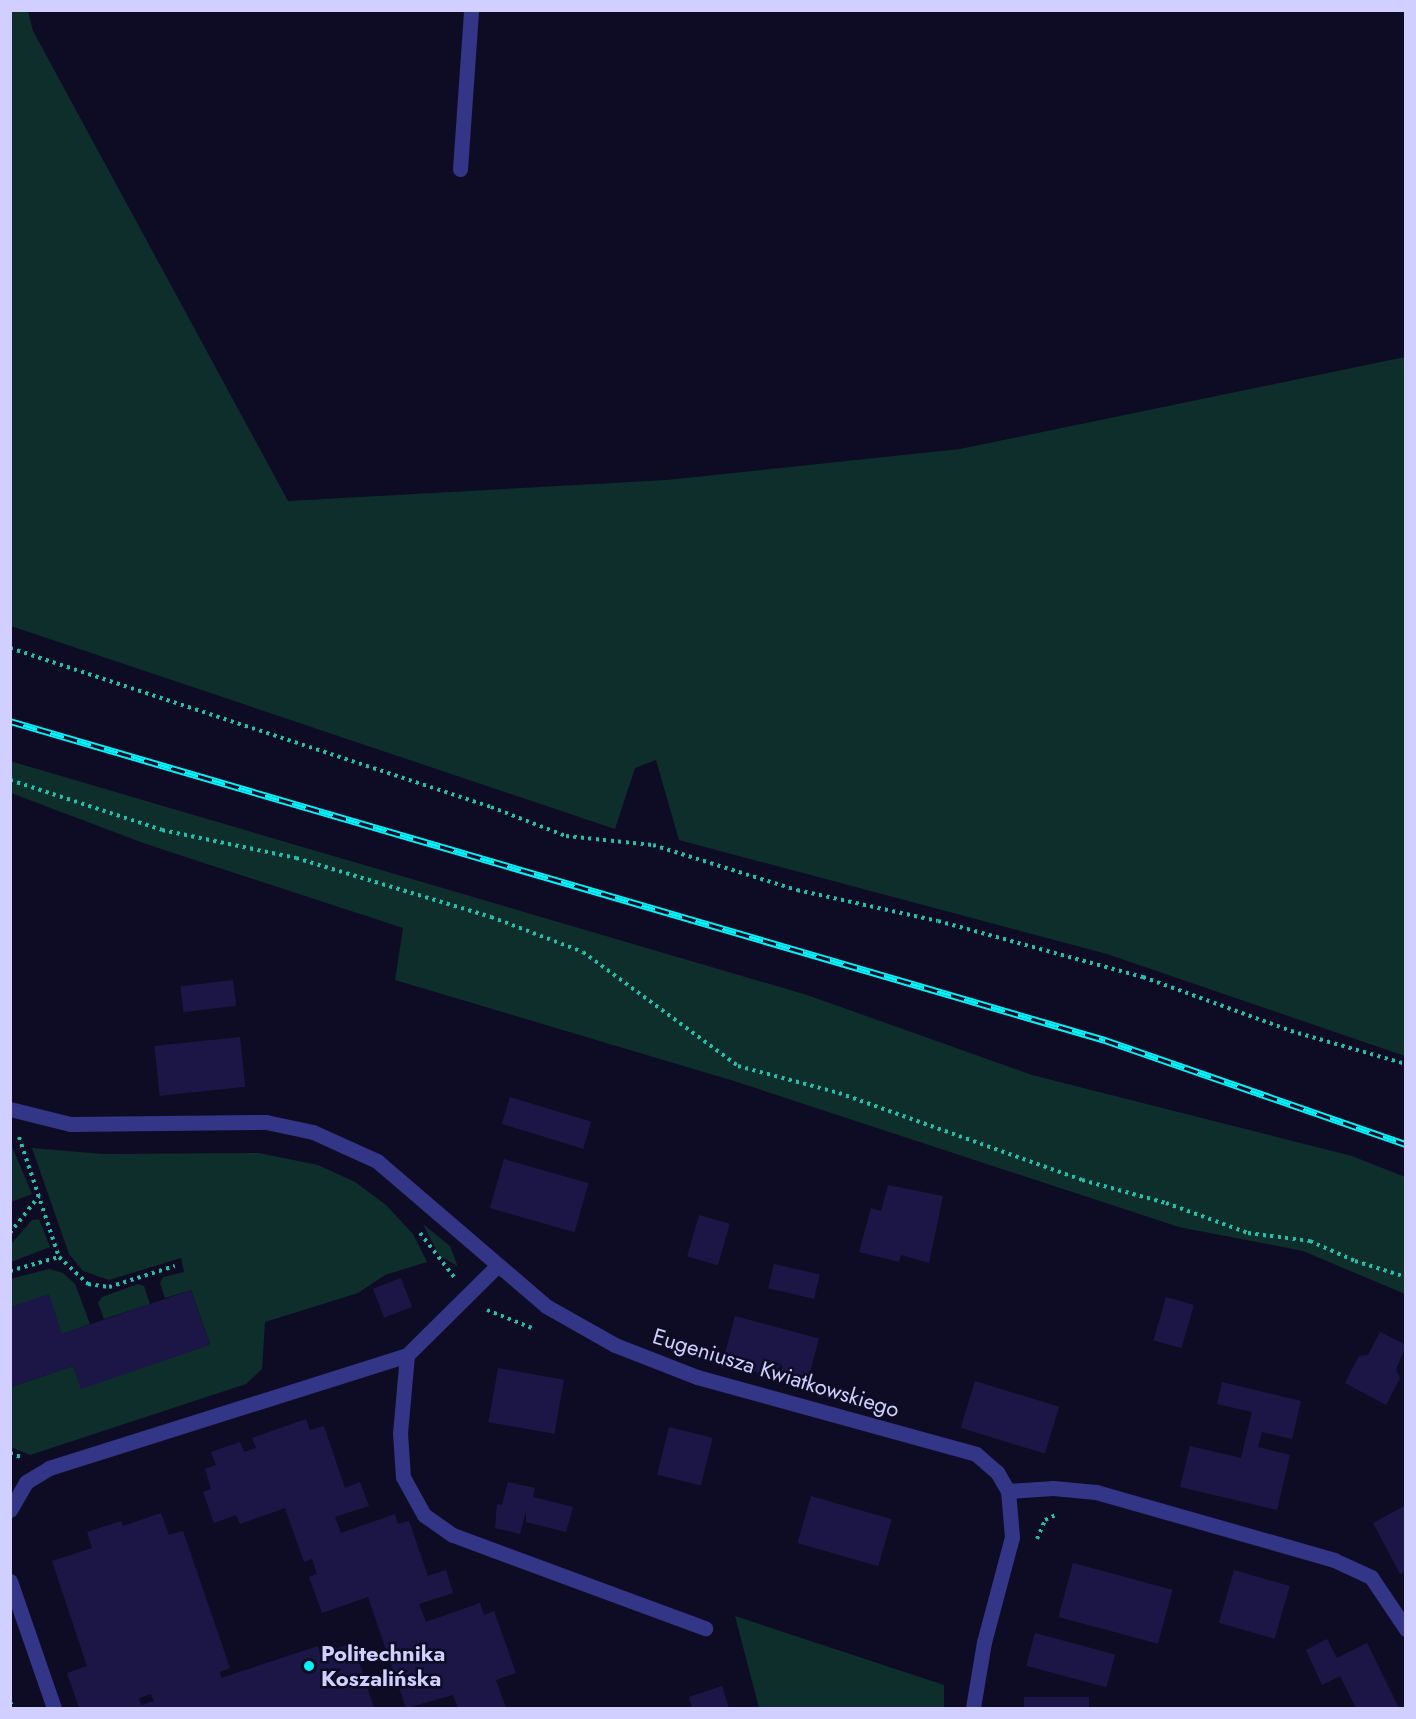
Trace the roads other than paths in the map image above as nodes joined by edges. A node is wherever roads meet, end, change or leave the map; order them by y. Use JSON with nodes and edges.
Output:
{"nodes":[{"id":1,"x":471,"y":10,"type":"edge"},
{"id":2,"x":460,"y":169,"type":"dead end"},
{"id":3,"x":10,"y":1109,"type":"edge"},
{"id":4,"x":497,"y":1266,"type":"junction"},
{"id":5,"x":407,"y":1354,"type":"junction"},
{"id":6,"x":1008,"y":1491,"type":"junction"},
{"id":7,"x":10,"y":1510,"type":"edge"},
{"id":8,"x":10,"y":1581,"type":"edge"},
{"id":9,"x":705,"y":1628,"type":"dead end"},
{"id":10,"x":1406,"y":1629,"type":"edge"},
{"id":11,"x":54,"y":1708,"type":"edge"},
{"id":12,"x":973,"y":1708,"type":"edge"}],
"edges":[{"from":1,"to":2,"type":"street"},
{"from":3,"to":4,"type":"street","name":"Eugeniusza Kwiatkowskiego"},
{"from":4,"to":5,"type":"street"},
{"from":4,"to":6,"type":"street","name":"Eugeniusza Kwiatkowskiego"},
{"from":5,"to":7,"type":"street"},
{"from":5,"to":9,"type":"street"},
{"from":6,"to":10,"type":"street"},
{"from":6,"to":12,"type":"street"},
{"from":8,"to":11,"type":"street"}]}
